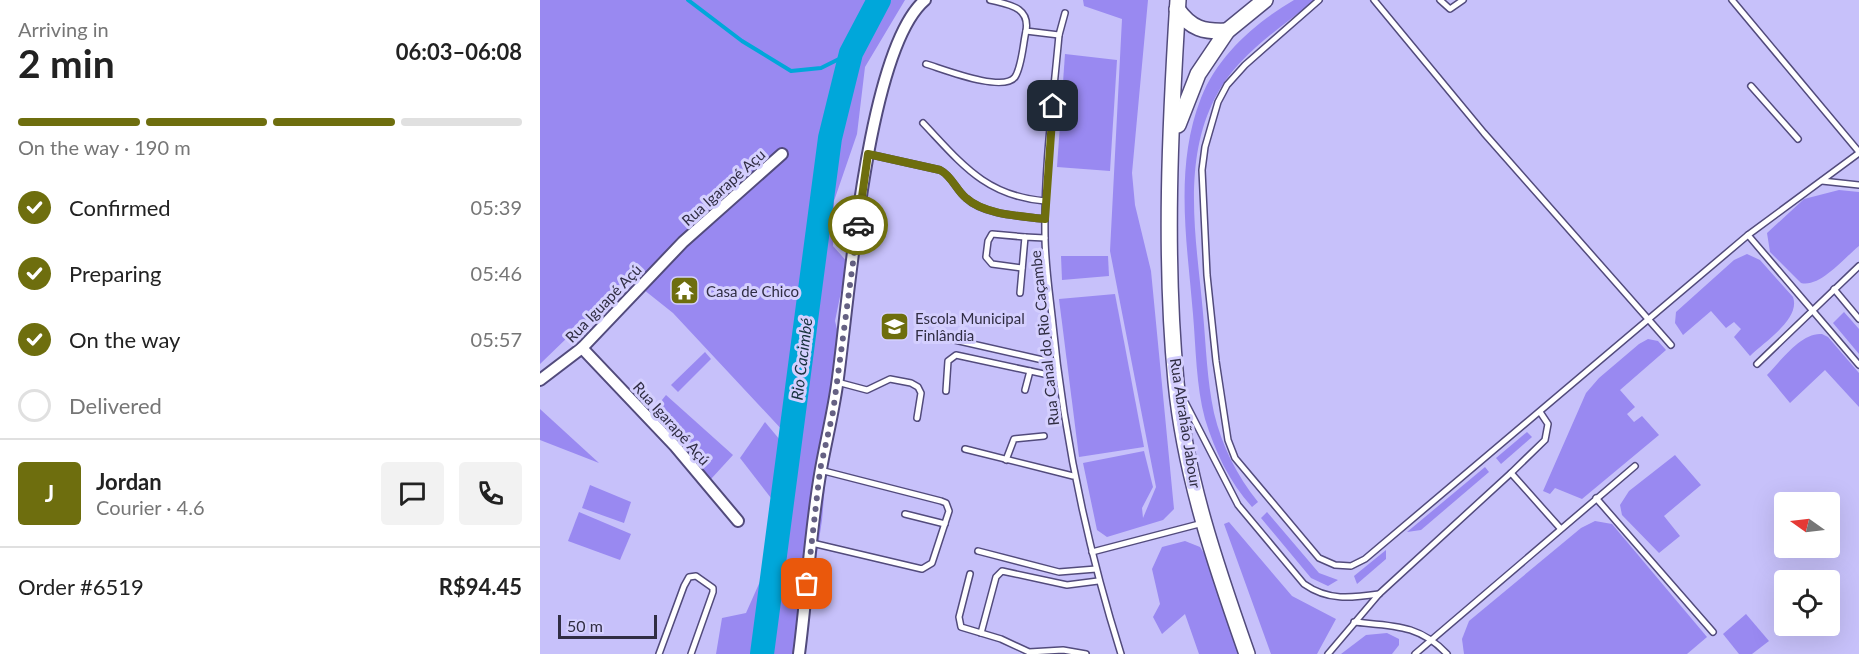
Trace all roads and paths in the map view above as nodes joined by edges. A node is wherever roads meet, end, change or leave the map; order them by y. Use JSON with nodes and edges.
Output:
{"nodes":[{"id":1,"x":925,"y":0,"type":"edge"},
{"id":2,"x":990,"y":0,"type":"edge"},
{"id":3,"x":1266,"y":0,"type":"edge"},
{"id":4,"x":1320,"y":0,"type":"edge"},
{"id":5,"x":1374,"y":0,"type":"edge"},
{"id":6,"x":1440,"y":0,"type":"edge"},
{"id":7,"x":1463,"y":0,"type":"edge"},
{"id":8,"x":1732,"y":0,"type":"edge"},
{"id":9,"x":1178,"y":4,"type":"edge"},
{"id":10,"x":1065,"y":13,"type":"dead end"},
{"id":11,"x":1026,"y":31,"type":"junction"},
{"id":12,"x":1227,"y":31,"type":"junction"},
{"id":13,"x":1059,"y":35,"type":"junction"},
{"id":14,"x":926,"y":64,"type":"dead end"},
{"id":15,"x":1751,"y":86,"type":"dead end"},
{"id":16,"x":922,"y":123,"type":"dead end"},
{"id":17,"x":1798,"y":139,"type":"dead end"},
{"id":18,"x":1172,"y":148,"type":"junction"},
{"id":19,"x":1859,"y":152,"type":"edge"},
{"id":20,"x":782,"y":154,"type":"dead end"},
{"id":21,"x":868,"y":154,"type":"junction"},
{"id":22,"x":1821,"y":181,"type":"junction"},
{"id":23,"x":1859,"y":185,"type":"edge"},
{"id":24,"x":1045,"y":201,"type":"junction"},
{"id":25,"x":1045,"y":219,"type":"junction"},
{"id":26,"x":1748,"y":235,"type":"junction"},
{"id":27,"x":1025,"y":237,"type":"junction"},
{"id":28,"x":1045,"y":238,"type":"junction"},
{"id":29,"x":683,"y":242,"type":"joint"},
{"id":30,"x":1859,"y":266,"type":"edge"},
{"id":31,"x":1022,"y":268,"type":"junction"},
{"id":32,"x":1834,"y":289,"type":"junction"},
{"id":33,"x":1020,"y":293,"type":"dead end"},
{"id":34,"x":1813,"y":310,"type":"junction"},
{"id":35,"x":1859,"y":319,"type":"edge"},
{"id":36,"x":1648,"y":320,"type":"junction"},
{"id":37,"x":937,"y":336,"type":"dead end"},
{"id":38,"x":1671,"y":345,"type":"dead end"},
{"id":39,"x":582,"y":348,"type":"junction"},
{"id":40,"x":1056,"y":363,"type":"junction"},
{"id":41,"x":1757,"y":364,"type":"dead end"},
{"id":42,"x":1859,"y":365,"type":"edge"},
{"id":43,"x":1030,"y":371,"type":"junction"},
{"id":44,"x":1058,"y":377,"type":"junction"},
{"id":45,"x":540,"y":380,"type":"edge"},
{"id":46,"x":837,"y":382,"type":"junction"},
{"id":47,"x":1176,"y":383,"type":"junction"},
{"id":48,"x":1025,"y":390,"type":"dead end"},
{"id":49,"x":946,"y":392,"type":"dead end"},
{"id":50,"x":1540,"y":412,"type":"junction"},
{"id":51,"x":917,"y":418,"type":"dead end"},
{"id":52,"x":1044,"y":436,"type":"dead end"},
{"id":53,"x":965,"y":449,"type":"dead end"},
{"id":54,"x":1006,"y":460,"type":"junction"},
{"id":55,"x":1635,"y":466,"type":"dead end"},
{"id":56,"x":820,"y":470,"type":"junction"},
{"id":57,"x":1511,"y":474,"type":"junction"},
{"id":58,"x":1073,"y":476,"type":"junction"},
{"id":59,"x":1596,"y":498,"type":"junction"},
{"id":60,"x":905,"y":514,"type":"dead end"},
{"id":61,"x":738,"y":521,"type":"dead end"},
{"id":62,"x":1204,"y":523,"type":"junction"},
{"id":63,"x":945,"y":524,"type":"junction"},
{"id":64,"x":1560,"y":528,"type":"junction"},
{"id":65,"x":812,"y":543,"type":"junction"},
{"id":66,"x":978,"y":551,"type":"dead end"},
{"id":67,"x":1092,"y":552,"type":"junction"},
{"id":68,"x":1096,"y":569,"type":"junction"},
{"id":69,"x":970,"y":574,"type":"dead end"},
{"id":70,"x":1098,"y":581,"type":"junction"},
{"id":71,"x":1379,"y":594,"type":"junction"},
{"id":72,"x":1354,"y":622,"type":"junction"},
{"id":73,"x":1713,"y":632,"type":"dead end"},
{"id":74,"x":981,"y":633,"type":"junction"},
{"id":75,"x":1434,"y":639,"type":"junction"},
{"id":76,"x":659,"y":654,"type":"edge"},
{"id":77,"x":691,"y":654,"type":"edge"},
{"id":78,"x":799,"y":654,"type":"edge"},
{"id":79,"x":1086,"y":654,"type":"edge"},
{"id":80,"x":1121,"y":654,"type":"edge"},
{"id":81,"x":1247,"y":654,"type":"edge"},
{"id":82,"x":1328,"y":654,"type":"edge"},
{"id":83,"x":1415,"y":654,"type":"edge"},
{"id":84,"x":1447,"y":654,"type":"edge"}],
"edges":[{"from":1,"to":21,"type":"street"},
{"from":2,"to":11,"type":"lane"},
{"from":3,"to":12,"type":"street","name":"Rua Abrahão Jabour"},
{"from":4,"to":50,"type":"lane"},
{"from":5,"to":36,"type":"lane"},
{"from":6,"to":7,"type":"lane"},
{"from":8,"to":19,"type":"lane"},
{"from":9,"to":12,"type":"street"},
{"from":9,"to":18,"type":"street","name":"Rua Abrahão Jabour"},
{"from":10,"to":13,"type":"lane","name":"Rua Canal do Rio Caçambe"},
{"from":11,"to":13,"type":"lane"},
{"from":11,"to":14,"type":"lane"},
{"from":12,"to":18,"type":"street","name":"Rua Abrahão Jabour"},
{"from":13,"to":24,"type":"lane","name":"Rua Canal do Rio Caçambe"},
{"from":15,"to":17,"type":"lane"},
{"from":16,"to":24,"type":"lane"},
{"from":18,"to":47,"type":"street","name":"Rua Abrahão Jabour"},
{"from":19,"to":22,"type":"lane"},
{"from":20,"to":29,"type":"street","name":"Rua Igarapé Açu"},
{"from":21,"to":25,"type":"lane"},
{"from":21,"to":46,"type":"street"},
{"from":22,"to":23,"type":"lane"},
{"from":22,"to":26,"type":"lane"},
{"from":24,"to":25,"type":"lane","name":"Rua Canal do Rio Caçambe"},
{"from":25,"to":28,"type":"lane","name":"Rua Canal do Rio Caçambe"},
{"from":26,"to":34,"type":"lane"},
{"from":26,"to":36,"type":"lane"},
{"from":27,"to":28,"type":"lane"},
{"from":27,"to":31,"type":"lane"},
{"from":27,"to":31,"type":"lane"},
{"from":28,"to":40,"type":"lane","name":"Rua Canal do Rio Caçambe"},
{"from":29,"to":39,"type":"street","name":"Rua Iguapé Açú"},
{"from":30,"to":32,"type":"lane"},
{"from":31,"to":33,"type":"lane"},
{"from":32,"to":34,"type":"lane"},
{"from":32,"to":35,"type":"lane"},
{"from":34,"to":41,"type":"lane"},
{"from":34,"to":42,"type":"lane"},
{"from":36,"to":38,"type":"lane"},
{"from":36,"to":50,"type":"lane"},
{"from":37,"to":40,"type":"lane"},
{"from":39,"to":45,"type":"street","name":"Rua Iguapé Açú"},
{"from":39,"to":61,"type":"street","name":"Rua Igarapé Açú"},
{"from":40,"to":44,"type":"lane","name":"Rua Canal do Rio Caçambe"},
{"from":43,"to":44,"type":"lane"},
{"from":43,"to":48,"type":"lane"},
{"from":43,"to":49,"type":"lane"},
{"from":44,"to":58,"type":"lane","name":"Rua Canal do Rio Caçambe"},
{"from":46,"to":51,"type":"lane"},
{"from":46,"to":56,"type":"street"},
{"from":47,"to":62,"type":"street","name":"Rua Abrahão Jabour"},
{"from":47,"to":71,"type":"lane"},
{"from":50,"to":57,"type":"lane"},
{"from":52,"to":54,"type":"lane"},
{"from":53,"to":54,"type":"lane"},
{"from":54,"to":58,"type":"lane"},
{"from":55,"to":59,"type":"lane"},
{"from":56,"to":63,"type":"lane"},
{"from":56,"to":65,"type":"street"},
{"from":57,"to":64,"type":"lane"},
{"from":57,"to":71,"type":"lane"},
{"from":58,"to":67,"type":"lane","name":"Rua Canal do Rio Caçambe"},
{"from":59,"to":64,"type":"lane"},
{"from":59,"to":73,"type":"lane"},
{"from":60,"to":63,"type":"lane"},
{"from":62,"to":67,"type":"lane"},
{"from":62,"to":81,"type":"street","name":"Rua Abrahão Jabour"},
{"from":63,"to":65,"type":"lane"},
{"from":64,"to":75,"type":"lane"},
{"from":65,"to":78,"type":"street"},
{"from":66,"to":68,"type":"lane"},
{"from":67,"to":68,"type":"lane","name":"Rua Canal do Rio Caçambe"},
{"from":68,"to":70,"type":"lane","name":"Rua Canal do Rio Caçambe"},
{"from":69,"to":74,"type":"lane"},
{"from":70,"to":74,"type":"lane"},
{"from":70,"to":80,"type":"lane","name":"Rua Canal do Rio Caçambe"},
{"from":71,"to":72,"type":"lane"},
{"from":72,"to":75,"type":"lane"},
{"from":72,"to":82,"type":"lane"},
{"from":74,"to":79,"type":"lane"},
{"from":75,"to":83,"type":"lane"},
{"from":75,"to":84,"type":"lane"},
{"from":76,"to":77,"type":"lane"}]}
